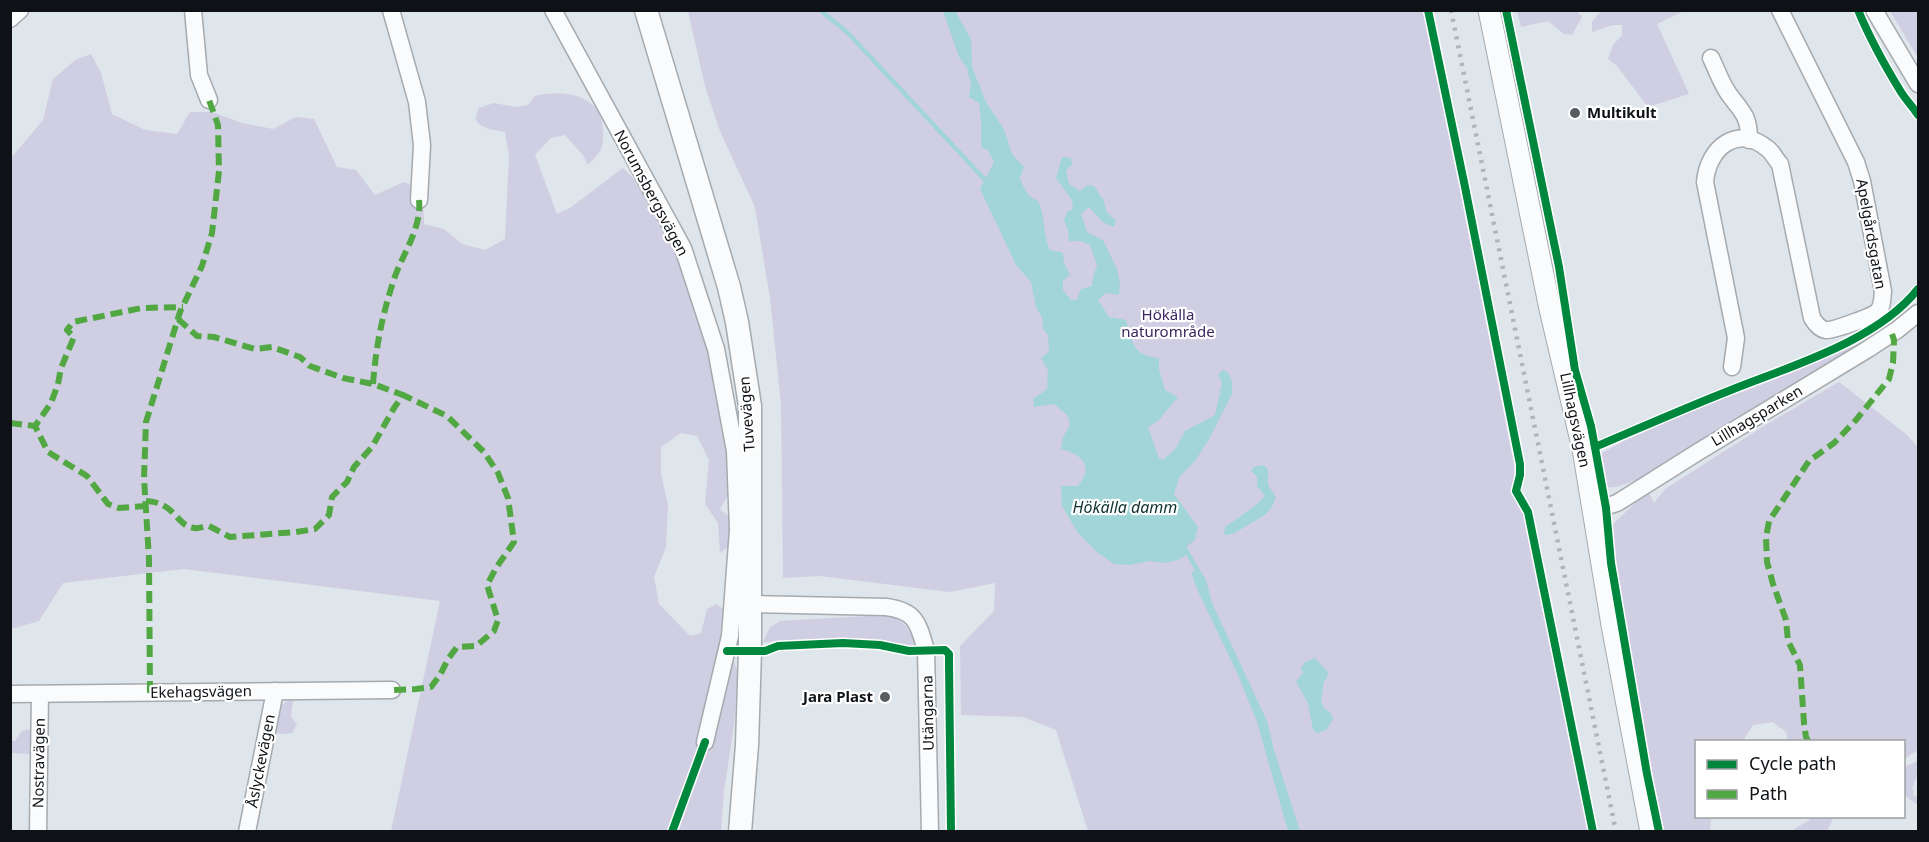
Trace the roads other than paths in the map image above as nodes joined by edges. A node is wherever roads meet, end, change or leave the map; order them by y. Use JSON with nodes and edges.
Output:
{"nodes":[{"id":1,"x":20,"y":10,"type":"edge"},
{"id":2,"x":193,"y":10,"type":"edge"},
{"id":3,"x":391,"y":10,"type":"edge"},
{"id":4,"x":553,"y":10,"type":"edge"},
{"id":5,"x":646,"y":10,"type":"edge"},
{"id":6,"x":1489,"y":10,"type":"edge"},
{"id":7,"x":1780,"y":10,"type":"edge"},
{"id":8,"x":1874,"y":10,"type":"edge"},
{"id":9,"x":10,"y":19,"type":"edge"},
{"id":10,"x":1712,"y":58,"type":"dead end"},
{"id":11,"x":1918,"y":84,"type":"edge"},
{"id":12,"x":209,"y":100,"type":"dead end"},
{"id":13,"x":1749,"y":140,"type":"junction"},
{"id":14,"x":419,"y":200,"type":"dead end"},
{"id":15,"x":1918,"y":313,"type":"edge"},
{"id":16,"x":1732,"y":367,"type":"dead end"},
{"id":17,"x":1592,"y":511,"type":"junction"},
{"id":18,"x":751,"y":604,"type":"junction"},
{"id":19,"x":392,"y":690,"type":"dead end"},
{"id":20,"x":275,"y":691,"type":"junction"},
{"id":21,"x":10,"y":694,"type":"edge"},
{"id":22,"x":40,"y":694,"type":"junction"},
{"id":23,"x":705,"y":742,"type":"dead end"},
{"id":24,"x":38,"y":831,"type":"edge"},
{"id":25,"x":247,"y":831,"type":"edge"},
{"id":26,"x":740,"y":831,"type":"edge"},
{"id":27,"x":930,"y":831,"type":"edge"},
{"id":28,"x":1651,"y":831,"type":"edge"}],
"edges":[{"from":1,"to":9,"type":"street"},
{"from":2,"to":12,"type":"street"},
{"from":3,"to":14,"type":"street"},
{"from":4,"to":23,"type":"street","name":"Norumsbergsvägen"},
{"from":5,"to":18,"type":"main road","name":"Tuvevägen"},
{"from":6,"to":17,"type":"street","name":"Lillhagsvägen"},
{"from":7,"to":13,"type":"street","name":"Apelgårdsgatan"},
{"from":8,"to":11,"type":"street"},
{"from":10,"to":13,"type":"street"},
{"from":13,"to":16,"type":"street"},
{"from":15,"to":17,"type":"street","name":"Lillhagsparken"},
{"from":17,"to":28,"type":"street","name":"Lillhagsvägen"},
{"from":18,"to":26,"type":"main road","name":"Tuvevägen"},
{"from":18,"to":27,"type":"street","name":"Utängarna"},
{"from":19,"to":20,"type":"street","name":"Ekehagsvägen"},
{"from":20,"to":22,"type":"street","name":"Ekehagsvägen"},
{"from":20,"to":25,"type":"street","name":"Åslyckevägen"},
{"from":21,"to":22,"type":"street","name":"Ekehagsvägen"},
{"from":22,"to":24,"type":"street","name":"Nostravägen"}]}
